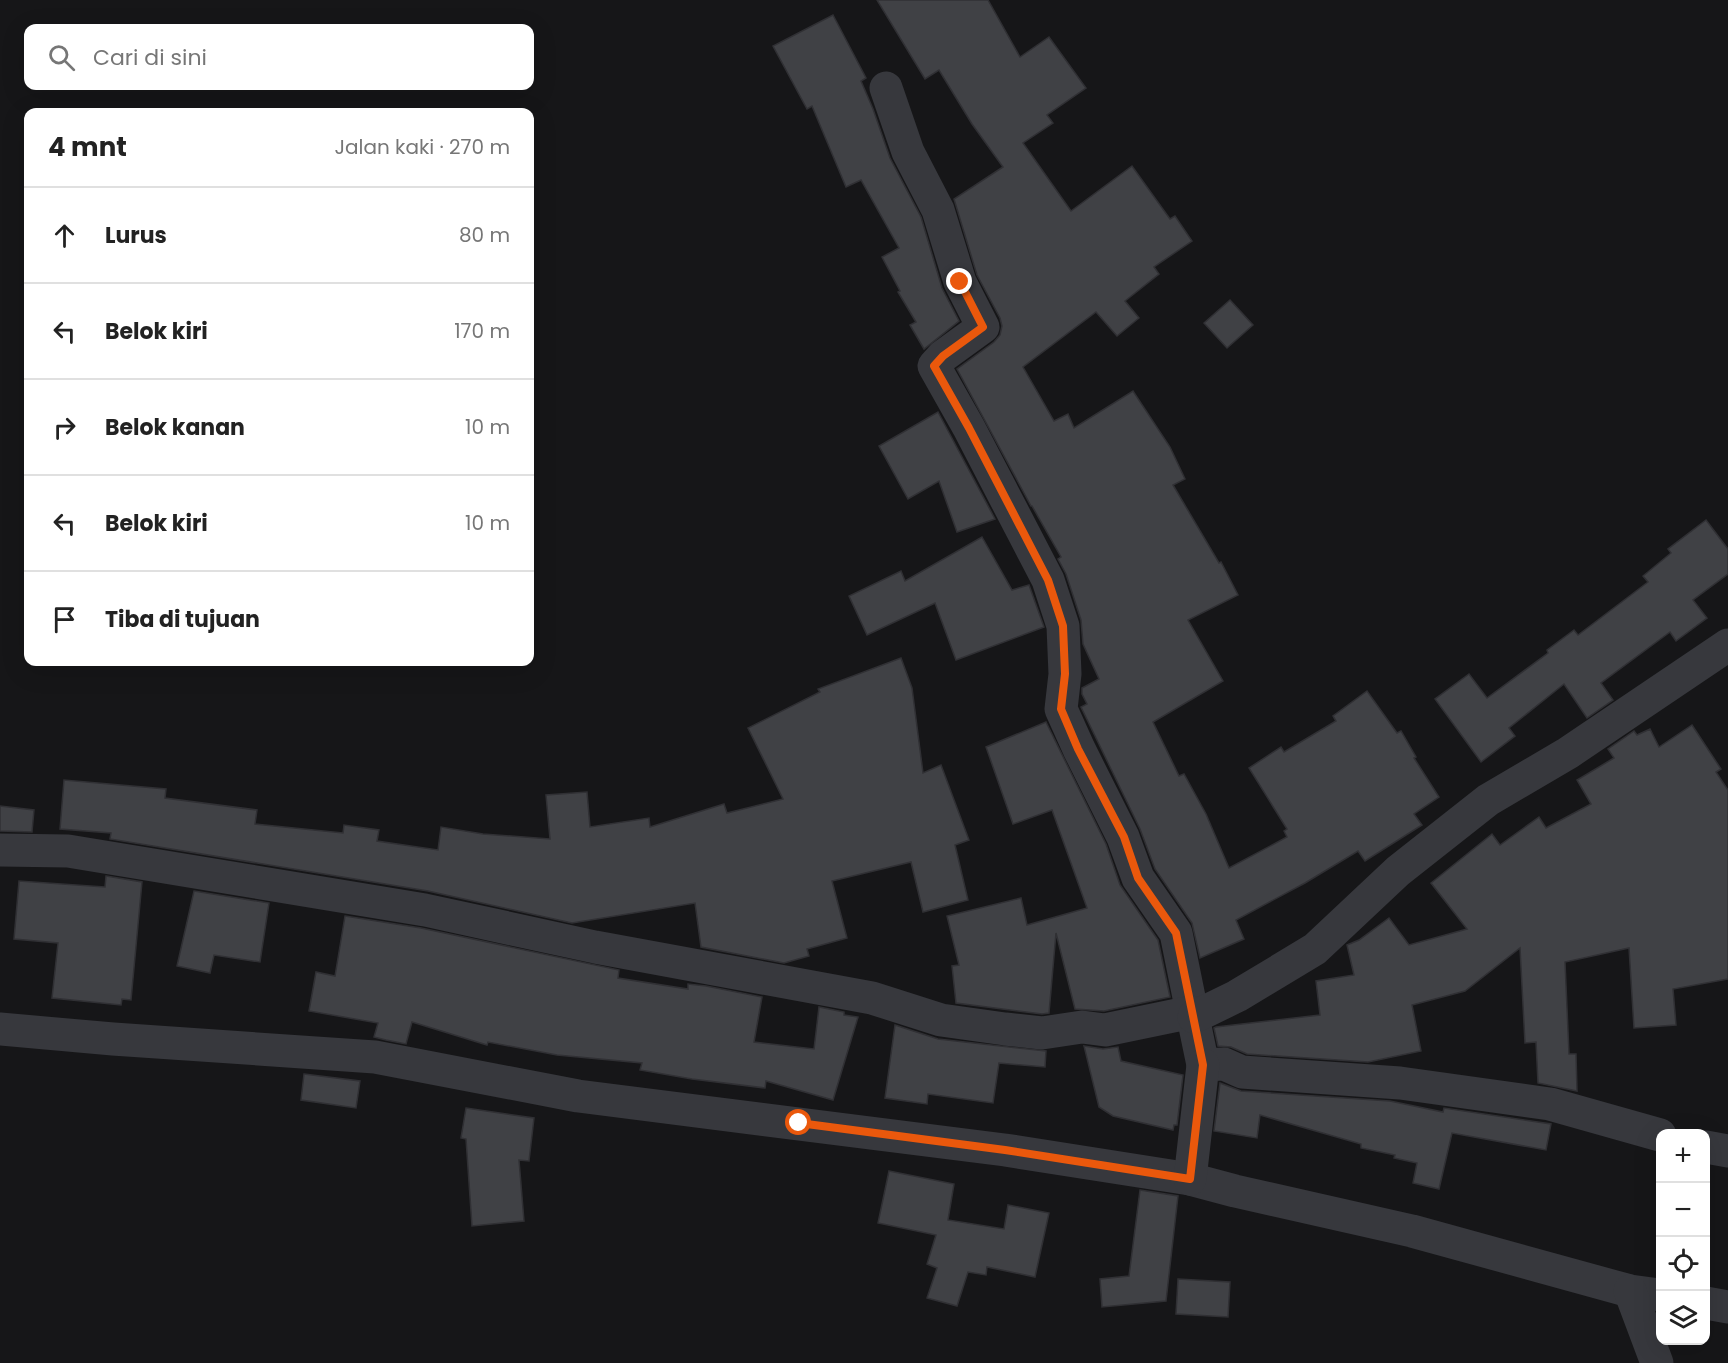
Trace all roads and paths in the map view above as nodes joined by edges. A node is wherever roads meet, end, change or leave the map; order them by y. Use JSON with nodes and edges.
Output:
{"nodes":[{"id":1,"x":886,"y":88,"type":"dead end"},
{"id":2,"x":1728,"y":645,"type":"edge"},
{"id":3,"x":0,"y":850,"type":"edge"},
{"id":4,"x":1193,"y":1014,"type":"junction"},
{"id":5,"x":0,"y":1029,"type":"edge"},
{"id":6,"x":1203,"y":1065,"type":"junction"},
{"id":7,"x":1656,"y":1134,"type":"edge"},
{"id":8,"x":1710,"y":1148,"type":"edge"},
{"id":9,"x":1728,"y":1151,"type":"edge"},
{"id":10,"x":1190,"y":1179,"type":"junction"},
{"id":11,"x":1645,"y":1293,"type":"edge"},
{"id":12,"x":1710,"y":1304,"type":"edge"},
{"id":13,"x":1728,"y":1307,"type":"edge"},
{"id":14,"x":1657,"y":1363,"type":"edge"}],
"edges":[{"from":1,"to":4,"type":"street"},
{"from":2,"to":4,"type":"street"},
{"from":3,"to":4,"type":"street"},
{"from":4,"to":6,"type":"street"},
{"from":5,"to":10,"type":"street"},
{"from":6,"to":7,"type":"street"},
{"from":6,"to":10,"type":"street"},
{"from":8,"to":9,"type":"street"},
{"from":10,"to":11,"type":"street"},
{"from":11,"to":14,"type":"street"},
{"from":12,"to":13,"type":"street"}]}
